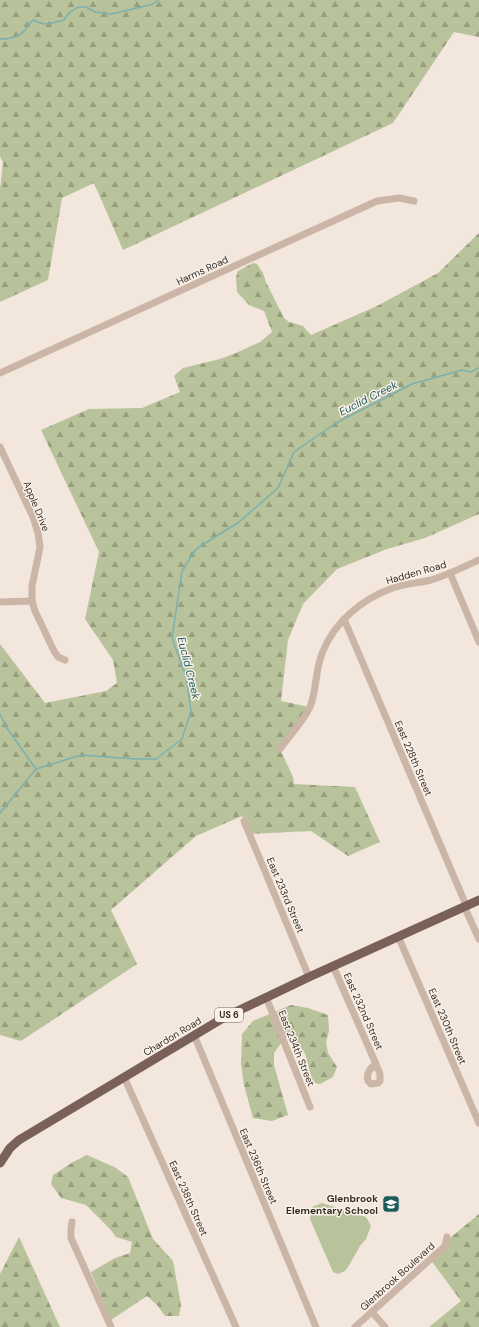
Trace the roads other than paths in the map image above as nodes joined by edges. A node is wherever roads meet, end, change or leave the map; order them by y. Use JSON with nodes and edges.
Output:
{"nodes":[{"id":1,"x":414,"y":201,"type":"dead end"},
{"id":2,"x":0,"y":374,"type":"edge"},
{"id":3,"x":0,"y":447,"type":"edge"},
{"id":4,"x":479,"y":560,"type":"edge"},
{"id":5,"x":450,"y":573,"type":"junction"},
{"id":6,"x":32,"y":601,"type":"junction"},
{"id":7,"x":0,"y":602,"type":"edge"},
{"id":8,"x":344,"y":619,"type":"junction"},
{"id":9,"x":479,"y":642,"type":"edge"},
{"id":10,"x":65,"y":660,"type":"dead end"},
{"id":11,"x":280,"y":749,"type":"dead end"},
{"id":12,"x":244,"y":821,"type":"dead end"},
{"id":13,"x":479,"y":900,"type":"edge"},
{"id":14,"x":465,"y":905,"type":"junction"},
{"id":15,"x":398,"y":936,"type":"junction"},
{"id":16,"x":479,"y":939,"type":"edge"},
{"id":17,"x":333,"y":966,"type":"junction"},
{"id":18,"x":309,"y":976,"type":"junction"},
{"id":19,"x":266,"y":997,"type":"junction"},
{"id":20,"x":194,"y":1036,"type":"junction"},
{"id":21,"x":376,"y":1064,"type":"dead end"},
{"id":22,"x":124,"y":1077,"type":"junction"},
{"id":23,"x":310,"y":1107,"type":"dead end"},
{"id":24,"x":479,"y":1123,"type":"edge"},
{"id":25,"x":0,"y":1163,"type":"edge"},
{"id":26,"x":72,"y":1222,"type":"dead end"},
{"id":27,"x":447,"y":1237,"type":"dead end"},
{"id":28,"x":372,"y":1312,"type":"junction"},
{"id":29,"x":111,"y":1327,"type":"edge"},
{"id":30,"x":236,"y":1327,"type":"edge"},
{"id":31,"x":316,"y":1327,"type":"edge"},
{"id":32,"x":355,"y":1327,"type":"edge"},
{"id":33,"x":385,"y":1327,"type":"edge"}],
"edges":[{"from":1,"to":2,"type":"street","name":"Harms Road"},
{"from":3,"to":6,"type":"street","name":"Apple Drive"},
{"from":4,"to":5,"type":"street","name":"Hadden Road"},
{"from":5,"to":8,"type":"street","name":"Hadden Road"},
{"from":5,"to":9,"type":"street"},
{"from":6,"to":7,"type":"street"},
{"from":6,"to":10,"type":"street","name":"Apple Drive"},
{"from":8,"to":11,"type":"street","name":"Hadden Road"},
{"from":8,"to":14,"type":"street","name":"East 228th Street"},
{"from":12,"to":18,"type":"street","name":"East 233rd Street"},
{"from":13,"to":14,"type":"main road","name":"Chardon Road","number":"US 6"},
{"from":14,"to":15,"type":"main road","name":"Chardon Road","number":"US 6"},
{"from":14,"to":16,"type":"street","name":"East 228th Street"},
{"from":15,"to":17,"type":"main road","name":"Chardon Road","number":"US 6"},
{"from":15,"to":24,"type":"street","name":"East 230th Street"},
{"from":17,"to":18,"type":"main road","name":"Chardon Road","number":"US 6"},
{"from":17,"to":21,"type":"street","name":"East 232nd Street"},
{"from":18,"to":19,"type":"main road","name":"Chardon Road","number":"US 6"},
{"from":19,"to":20,"type":"main road","name":"Chardon Road","number":"US 6"},
{"from":19,"to":23,"type":"street","name":"East 234th Street"},
{"from":20,"to":22,"type":"main road","name":"Chardon Road","number":"US 6"},
{"from":20,"to":31,"type":"street","name":"East 236th Street"},
{"from":22,"to":25,"type":"main road","name":"Chardon Road","number":"US 6"},
{"from":22,"to":30,"type":"street","name":"East 238th Street"},
{"from":26,"to":29,"type":"street"},
{"from":27,"to":28,"type":"street","name":"Glenbrook Boulevard"},
{"from":28,"to":32,"type":"street","name":"Glenbrook Boulevard"},
{"from":28,"to":33,"type":"street"}]}
